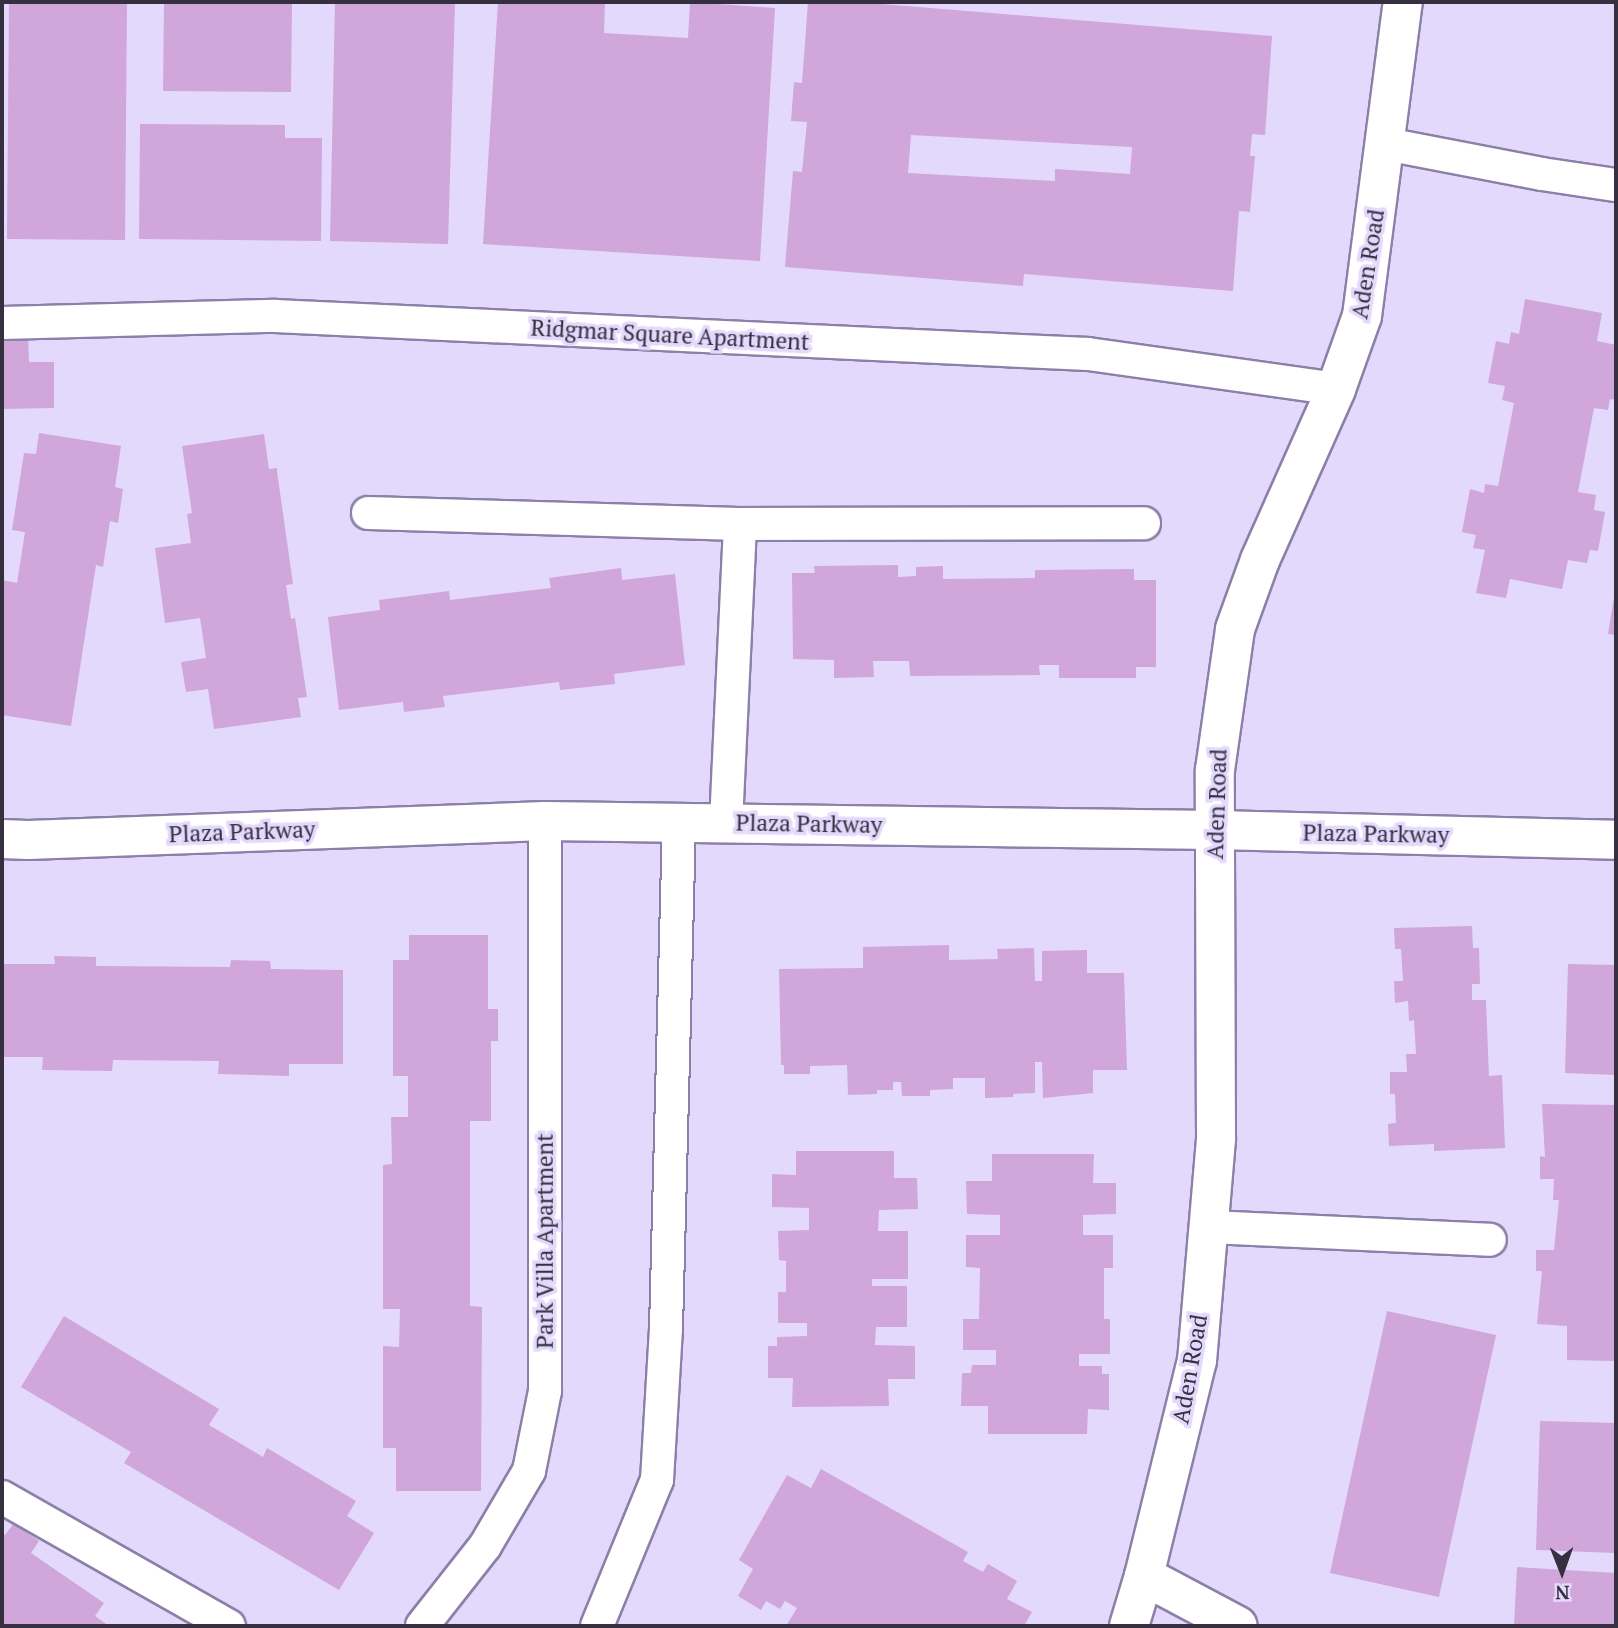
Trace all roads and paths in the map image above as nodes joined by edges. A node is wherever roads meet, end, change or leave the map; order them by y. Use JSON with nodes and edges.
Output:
{"nodes":[{"id":1,"x":1404,"y":2,"type":"edge"},
{"id":2,"x":1386,"y":144,"type":"junction"},
{"id":3,"x":1616,"y":185,"type":"edge"},
{"id":4,"x":2,"y":323,"type":"edge"},
{"id":5,"x":1336,"y":389,"type":"junction"},
{"id":6,"x":368,"y":513,"type":"dead end"},
{"id":7,"x":1144,"y":523,"type":"dead end"},
{"id":8,"x":740,"y":524,"type":"junction"},
{"id":9,"x":545,"y":821,"type":"junction"},
{"id":10,"x":679,"y":823,"type":"junction"},
{"id":11,"x":726,"y":823,"type":"junction"},
{"id":12,"x":1215,"y":830,"type":"junction"},
{"id":13,"x":2,"y":839,"type":"edge"},
{"id":14,"x":1616,"y":840,"type":"edge"},
{"id":15,"x":1209,"y":1227,"type":"junction"},
{"id":16,"x":1490,"y":1240,"type":"dead end"},
{"id":17,"x":2,"y":1497,"type":"edge"},
{"id":18,"x":1144,"y":1576,"type":"junction"},
{"id":19,"x":229,"y":1626,"type":"edge"},
{"id":20,"x":422,"y":1626,"type":"edge"},
{"id":21,"x":597,"y":1626,"type":"edge"},
{"id":22,"x":1129,"y":1626,"type":"edge"},
{"id":23,"x":1238,"y":1626,"type":"edge"}],
"edges":[{"from":1,"to":2,"type":"street","name":"Aden Road"},
{"from":2,"to":3,"type":"lane"},
{"from":2,"to":5,"type":"street","name":"Aden Road"},
{"from":4,"to":5,"type":"lane","name":"Ridgmar Square Apartment"},
{"from":5,"to":12,"type":"street","name":"Aden Road"},
{"from":6,"to":8,"type":"lane"},
{"from":7,"to":8,"type":"lane"},
{"from":8,"to":11,"type":"lane"},
{"from":9,"to":10,"type":"street","name":"Plaza Parkway"},
{"from":9,"to":13,"type":"street","name":"Plaza Parkway"},
{"from":9,"to":20,"type":"lane","name":"Park Villa Apartment"},
{"from":10,"to":11,"type":"street","name":"Plaza Parkway"},
{"from":10,"to":21,"type":"lane"},
{"from":11,"to":12,"type":"street","name":"Plaza Parkway"},
{"from":12,"to":14,"type":"street","name":"Plaza Parkway"},
{"from":12,"to":15,"type":"street","name":"Aden Road"},
{"from":15,"to":16,"type":"lane"},
{"from":15,"to":18,"type":"street","name":"Aden Road"},
{"from":17,"to":19,"type":"lane"},
{"from":18,"to":22,"type":"street","name":"Aden Road"},
{"from":18,"to":23,"type":"street"}]}
